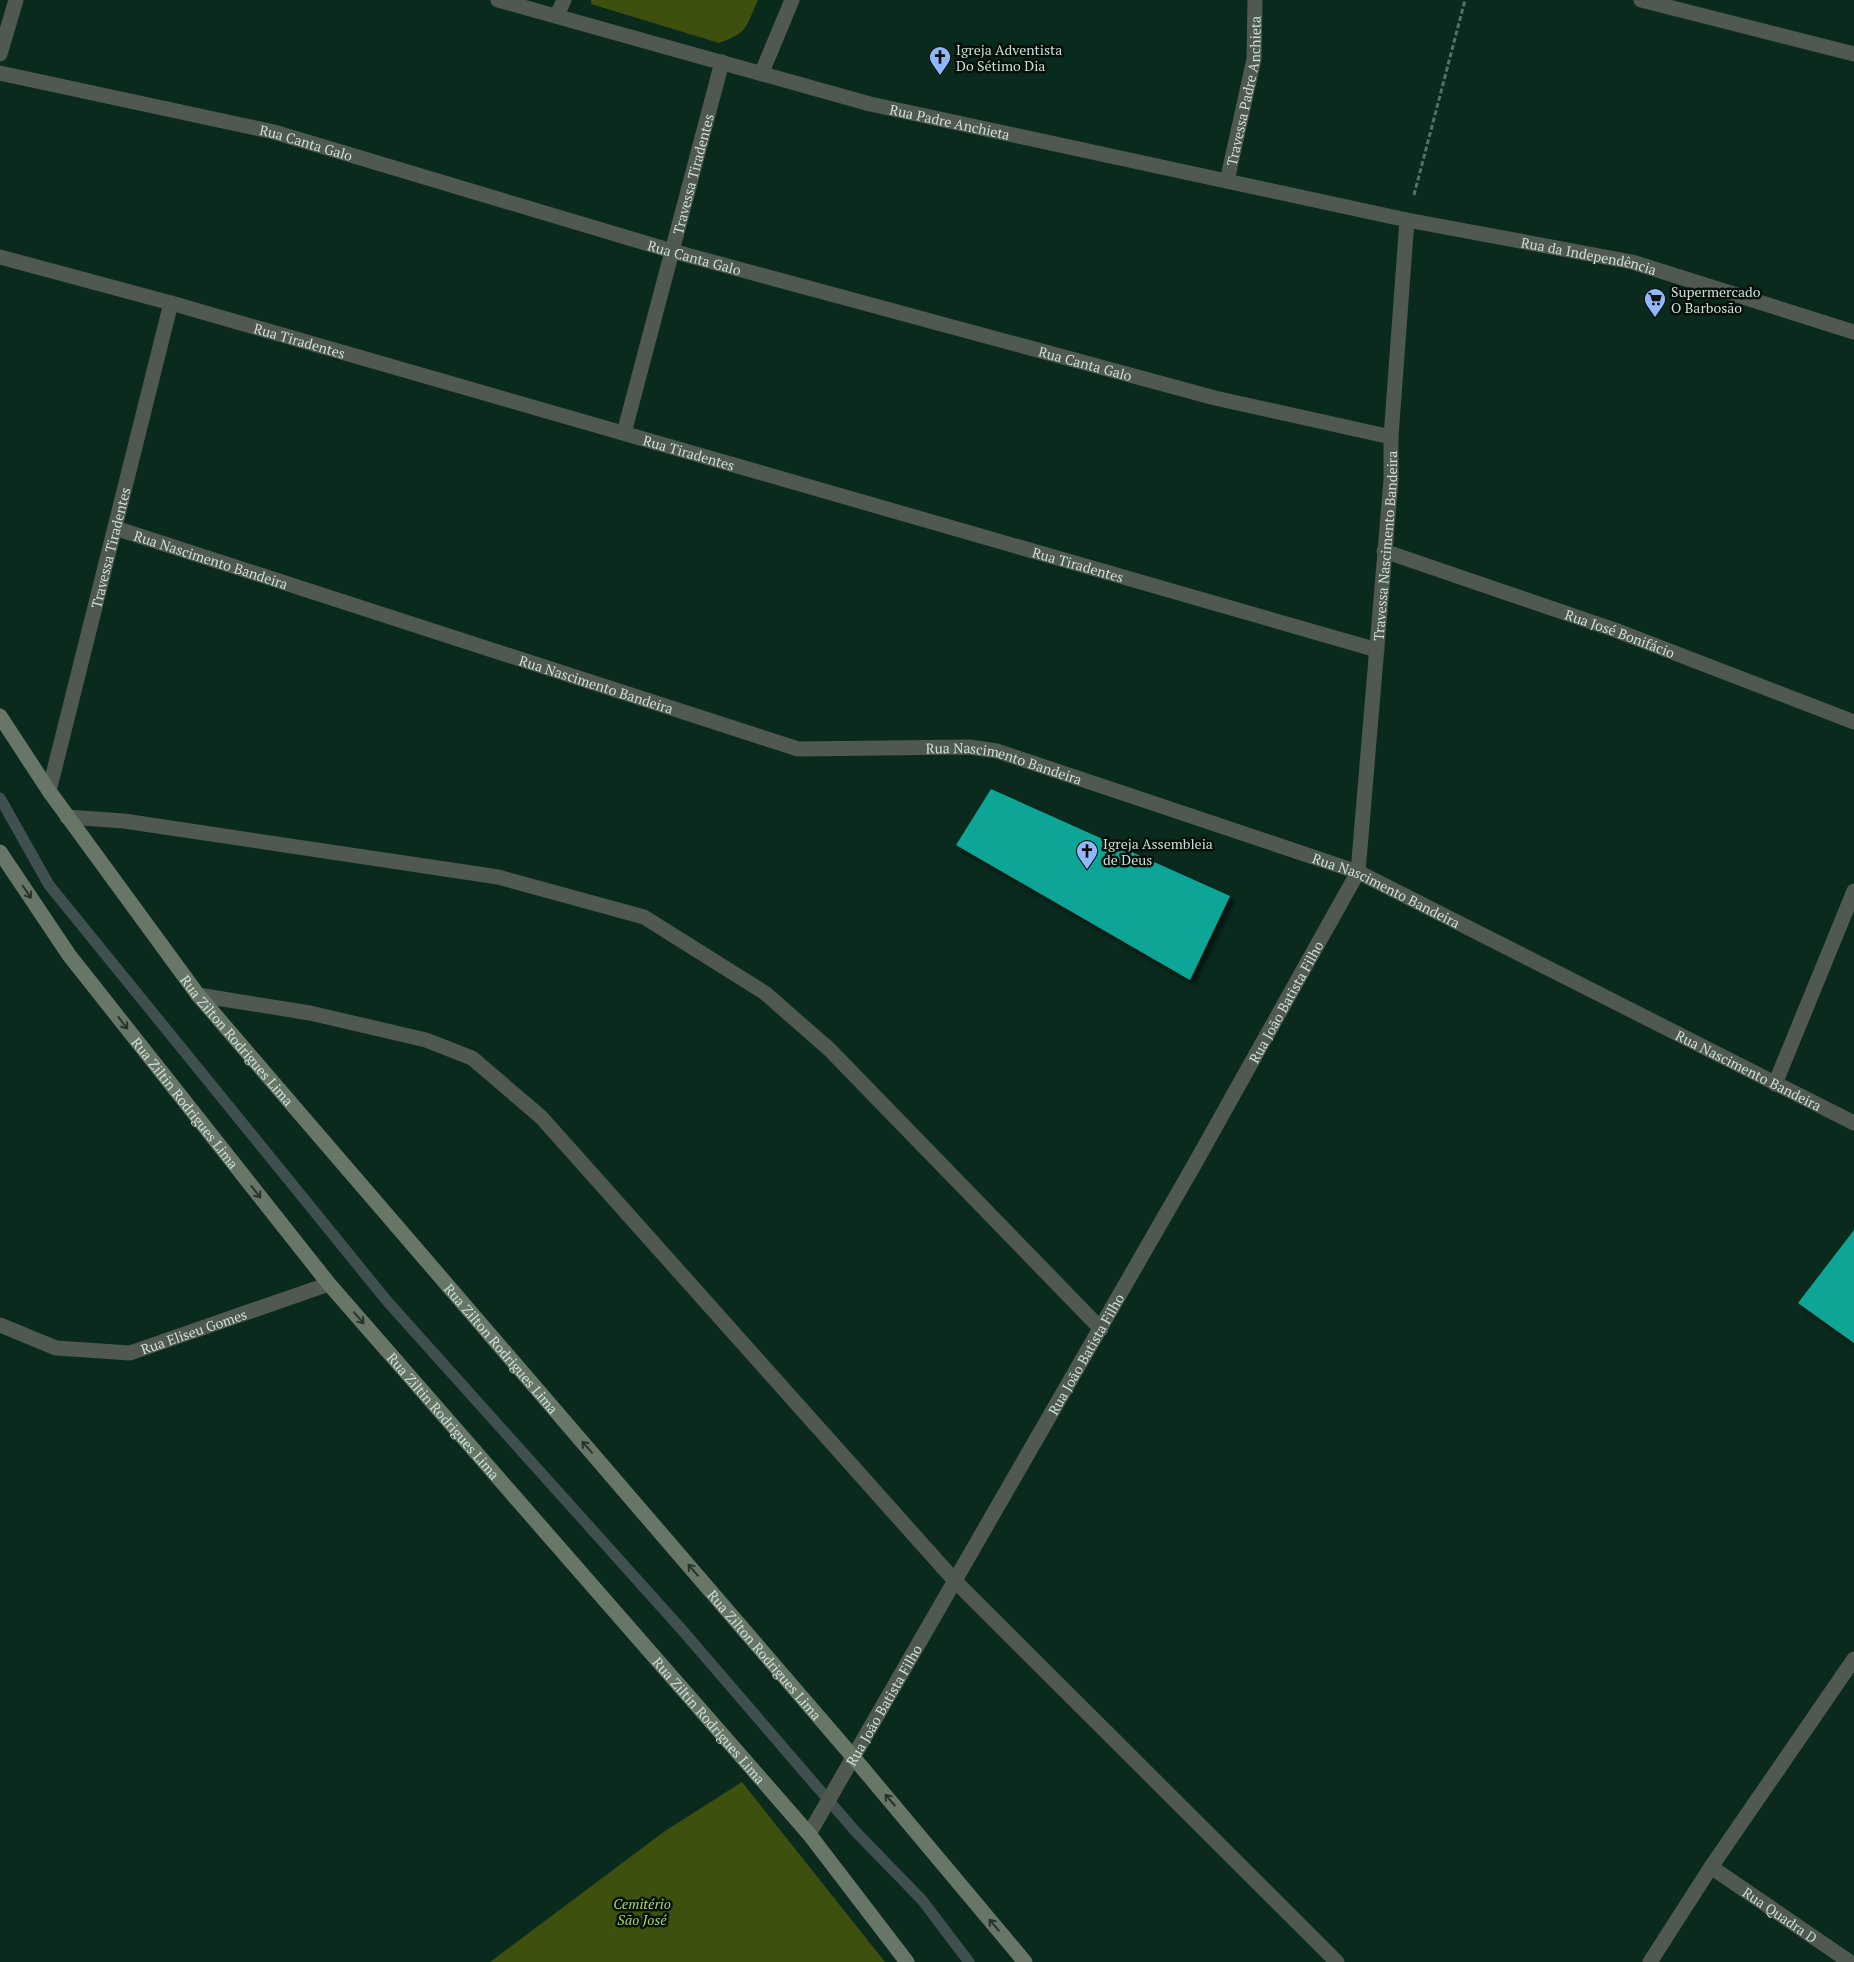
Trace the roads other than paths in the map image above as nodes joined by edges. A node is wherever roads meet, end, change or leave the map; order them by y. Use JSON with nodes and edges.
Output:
{"nodes":[{"id":1,"x":16,"y":0,"type":"edge"},
{"id":2,"x":498,"y":0,"type":"edge"},
{"id":3,"x":564,"y":0,"type":"edge"},
{"id":4,"x":792,"y":0,"type":"edge"},
{"id":5,"x":1255,"y":0,"type":"edge"},
{"id":6,"x":1641,"y":0,"type":"edge"},
{"id":7,"x":558,"y":15,"type":"junction"},
{"id":8,"x":0,"y":54,"type":"edge"},
{"id":9,"x":1854,"y":54,"type":"edge"},
{"id":10,"x":722,"y":62,"type":"junction"},
{"id":11,"x":762,"y":72,"type":"junction"},
{"id":12,"x":0,"y":73,"type":"edge"},
{"id":13,"x":1227,"y":181,"type":"junction"},
{"id":14,"x":1407,"y":220,"type":"junction"},
{"id":15,"x":672,"y":251,"type":"junction"},
{"id":16,"x":0,"y":257,"type":"edge"},
{"id":17,"x":171,"y":302,"type":"junction"},
{"id":18,"x":1854,"y":332,"type":"edge"},
{"id":19,"x":624,"y":433,"type":"junction"},
{"id":20,"x":1391,"y":437,"type":"junction"},
{"id":21,"x":114,"y":528,"type":"junction"},
{"id":22,"x":1384,"y":552,"type":"junction"},
{"id":23,"x":1376,"y":650,"type":"junction"},
{"id":24,"x":0,"y":716,"type":"edge"},
{"id":25,"x":1854,"y":722,"type":"edge"},
{"id":26,"x":48,"y":791,"type":"junction"},
{"id":27,"x":67,"y":817,"type":"junction"},
{"id":28,"x":0,"y":852,"type":"edge"},
{"id":29,"x":1358,"y":872,"type":"junction"},
{"id":30,"x":1854,"y":891,"type":"edge"},
{"id":31,"x":198,"y":995,"type":"junction"},
{"id":32,"x":1775,"y":1084,"type":"junction"},
{"id":33,"x":1854,"y":1123,"type":"edge"},
{"id":34,"x":329,"y":1284,"type":"junction"},
{"id":35,"x":0,"y":1325,"type":"edge"},
{"id":36,"x":1101,"y":1329,"type":"junction"},
{"id":37,"x":955,"y":1580,"type":"junction"},
{"id":38,"x":1854,"y":1659,"type":"edge"},
{"id":39,"x":854,"y":1758,"type":"junction"},
{"id":40,"x":809,"y":1834,"type":"junction"},
{"id":41,"x":1711,"y":1868,"type":"junction"},
{"id":42,"x":907,"y":1962,"type":"edge"},
{"id":43,"x":1025,"y":1962,"type":"edge"},
{"id":44,"x":1337,"y":1962,"type":"edge"},
{"id":45,"x":1650,"y":1962,"type":"edge"},
{"id":46,"x":1850,"y":1962,"type":"edge"}],
"edges":[{"from":1,"to":8,"type":"street"},
{"from":2,"to":7,"type":"street","name":"Rua Padre Anchieta"},
{"from":3,"to":7,"type":"street"},
{"from":4,"to":11,"type":"street"},
{"from":5,"to":13,"type":"street","name":"Travessa Padre Anchieta"},
{"from":6,"to":9,"type":"street"},
{"from":7,"to":10,"type":"street","name":"Rua Padre Anchieta"},
{"from":10,"to":11,"type":"street","name":"Rua Padre Anchieta"},
{"from":10,"to":15,"type":"street","name":"Travessa Tiradentes"},
{"from":11,"to":13,"type":"street","name":"Rua Padre Anchieta"},
{"from":12,"to":15,"type":"street","name":"Rua Canta Galo"},
{"from":13,"to":14,"type":"street","name":"Rua Padre Anchieta"},
{"from":14,"to":18,"type":"street","name":"Rua da Independência"},
{"from":14,"to":20,"type":"street","name":"Travessa Nascimento Bandeira"},
{"from":15,"to":19,"type":"street","name":"Travessa Tiradentes"},
{"from":15,"to":20,"type":"street","name":"Rua Canta Galo"},
{"from":16,"to":17,"type":"street","name":"Rua Tiradentes"},
{"from":17,"to":19,"type":"street","name":"Rua Tiradentes"},
{"from":17,"to":21,"type":"street","name":"Travessa Tiradentes"},
{"from":19,"to":23,"type":"street","name":"Rua Tiradentes"},
{"from":20,"to":22,"type":"street","name":"Travessa Nascimento Bandeira"},
{"from":21,"to":26,"type":"street","name":"Travessa Tiradentes"},
{"from":21,"to":29,"type":"street","name":"Rua Nascimento Bandeira"},
{"from":22,"to":23,"type":"street","name":"Travessa Nascimento Bandeira"},
{"from":22,"to":25,"type":"street","name":"Rua José Bonifácio"},
{"from":23,"to":29,"type":"street","name":"Travessa Nascimento Bandeira"},
{"from":24,"to":26,"type":"street","name":"Rua Zilton Rodrigues Lima"},
{"from":26,"to":27,"type":"street","name":"Rua Zilton Rodrigues Lima"},
{"from":27,"to":31,"type":"street","name":"Rua Zilton Rodrigues Lima"},
{"from":27,"to":36,"type":"street"},
{"from":28,"to":34,"type":"street","name":"Rua Ziltin Rodrigues Lima","one_way":true},
{"from":29,"to":32,"type":"street","name":"Rua Nascimento Bandeira"},
{"from":29,"to":36,"type":"street","name":"Rua João Batista Filho"},
{"from":30,"to":32,"type":"street"},
{"from":31,"to":37,"type":"street"},
{"from":39,"to":31,"type":"street","name":"Rua Zilton Rodrigues Lima","one_way":true},
{"from":32,"to":33,"type":"street","name":"Rua Nascimento Bandeira"},
{"from":34,"to":35,"type":"street","name":"Rua Eliseu Gomes"},
{"from":34,"to":40,"type":"street","name":"Rua Ziltin Rodrigues Lima","one_way":true},
{"from":36,"to":37,"type":"street","name":"Rua João Batista Filho"},
{"from":37,"to":39,"type":"street","name":"Rua João Batista Filho"},
{"from":37,"to":44,"type":"street"},
{"from":38,"to":41,"type":"street"},
{"from":39,"to":40,"type":"street","name":"Rua João Batista Filho"},
{"from":43,"to":39,"type":"street","name":"Rua Zilton Rodrigues Lima","one_way":true},
{"from":40,"to":42,"type":"street","name":"Rua Ziltin Rodrigues Lima"},
{"from":41,"to":45,"type":"street"},
{"from":41,"to":46,"type":"street","name":"Rua Quadra D"}]}
